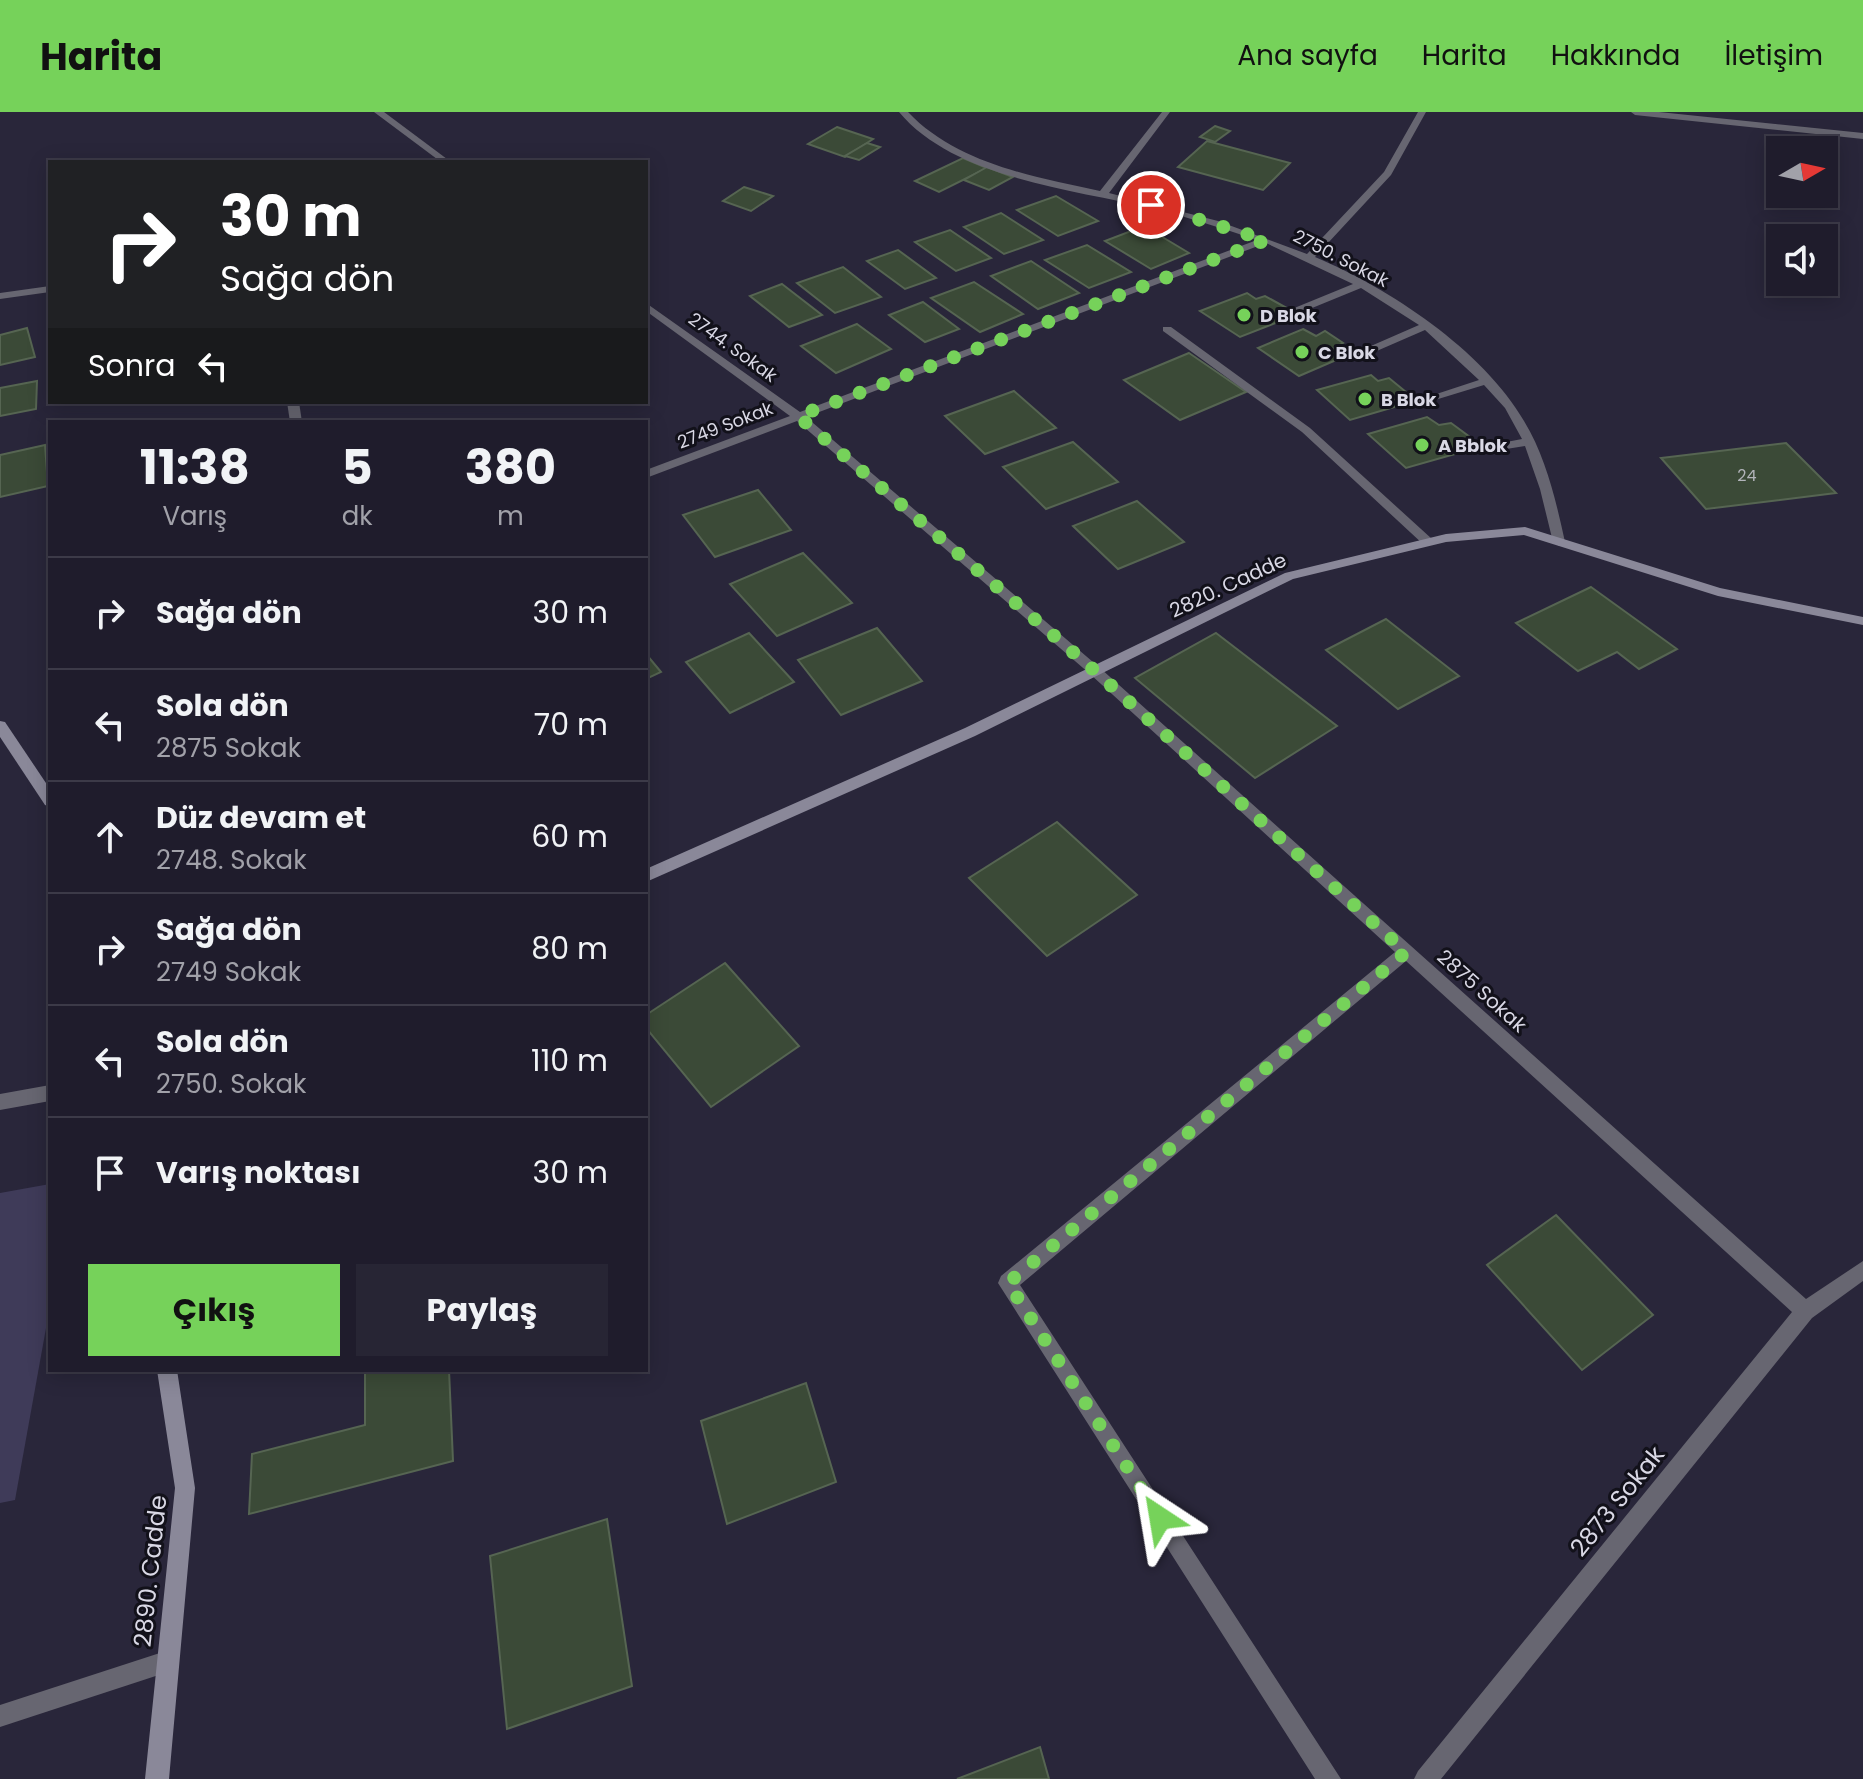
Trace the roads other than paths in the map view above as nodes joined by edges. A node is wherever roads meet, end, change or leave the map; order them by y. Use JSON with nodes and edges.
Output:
{"nodes":[{"id":1,"x":378,"y":112,"type":"edge"},
{"id":2,"x":903,"y":112,"type":"edge"},
{"id":3,"x":1166,"y":112,"type":"edge"},
{"id":4,"x":1422,"y":112,"type":"edge"},
{"id":5,"x":1635,"y":112,"type":"edge"},
{"id":6,"x":1863,"y":136,"type":"edge"},
{"id":7,"x":444,"y":160,"type":"edge"},
{"id":8,"x":1102,"y":195,"type":"junction"},
{"id":9,"x":1266,"y":240,"type":"junction"},
{"id":10,"x":1308,"y":258,"type":"junction"},
{"id":11,"x":1359,"y":285,"type":"junction"},
{"id":12,"x":48,"y":289,"type":"edge"},
{"id":13,"x":0,"y":296,"type":"edge"},
{"id":14,"x":648,"y":307,"type":"edge"},
{"id":15,"x":1291,"y":313,"type":"dead end"},
{"id":16,"x":1425,"y":326,"type":"junction"},
{"id":17,"x":1167,"y":329,"type":"dead end"},
{"id":18,"x":1352,"y":358,"type":"dead end"},
{"id":19,"x":1486,"y":381,"type":"junction"},
{"id":20,"x":1412,"y":404,"type":"dead end"},
{"id":21,"x":798,"y":416,"type":"junction"},
{"id":22,"x":1526,"y":442,"type":"junction"},
{"id":23,"x":1475,"y":451,"type":"dead end"},
{"id":24,"x":648,"y":473,"type":"edge"},
{"id":25,"x":1428,"y":542,"type":"junction"},
{"id":26,"x":1559,"y":542,"type":"junction"},
{"id":27,"x":1863,"y":621,"type":"edge"},
{"id":28,"x":1095,"y":671,"type":"junction"},
{"id":29,"x":0,"y":726,"type":"edge"},
{"id":30,"x":48,"y":798,"type":"edge"},
{"id":31,"x":648,"y":875,"type":"edge"},
{"id":32,"x":1406,"y":952,"type":"junction"},
{"id":33,"x":48,"y":1093,"type":"edge"},
{"id":34,"x":0,"y":1102,"type":"edge"},
{"id":35,"x":1863,"y":1270,"type":"edge"},
{"id":36,"x":1805,"y":1311,"type":"junction"},
{"id":37,"x":167,"y":1372,"type":"edge"},
{"id":38,"x":166,"y":1662,"type":"junction"},
{"id":39,"x":0,"y":1716,"type":"edge"},
{"id":40,"x":157,"y":1779,"type":"edge"},
{"id":41,"x":1329,"y":1779,"type":"edge"},
{"id":42,"x":1426,"y":1779,"type":"edge"}],
"edges":[{"from":1,"to":7,"type":"street"},
{"from":2,"to":8,"type":"street","name":"2750. Sokak"},
{"from":3,"to":8,"type":"street"},
{"from":4,"to":10,"type":"street"},
{"from":5,"to":6,"type":"street"},
{"from":8,"to":9,"type":"street","name":"2750. Sokak"},
{"from":9,"to":10,"type":"street","name":"2750. Sokak"},
{"from":9,"to":21,"type":"street","name":"2749 Sokak"},
{"from":10,"to":11,"type":"street","name":"2750. Sokak"},
{"from":11,"to":15,"type":"street"},
{"from":11,"to":16,"type":"street","name":"2750. Sokak"},
{"from":12,"to":13,"type":"street"},
{"from":14,"to":21,"type":"street","name":"2744. Sokak"},
{"from":16,"to":18,"type":"street"},
{"from":16,"to":19,"type":"street","name":"2750. Sokak"},
{"from":17,"to":25,"type":"street"},
{"from":19,"to":20,"type":"street"},
{"from":19,"to":22,"type":"street","name":"2750. Sokak"},
{"from":21,"to":24,"type":"street","name":"2749 Sokak"},
{"from":21,"to":28,"type":"street","name":"2744. Sokak"},
{"from":22,"to":23,"type":"street"},
{"from":22,"to":26,"type":"street","name":"2750. Sokak"},
{"from":25,"to":26,"type":"street","name":"2820. Cadde"},
{"from":25,"to":28,"type":"street","name":"2820. Cadde"},
{"from":26,"to":27,"type":"street","name":"2820. Cadde"},
{"from":28,"to":31,"type":"street","name":"2820. Cadde"},
{"from":28,"to":32,"type":"street","name":"2875 Sokak"},
{"from":29,"to":30,"type":"street"},
{"from":32,"to":36,"type":"street","name":"2875 Sokak"},
{"from":32,"to":41,"type":"street"},
{"from":33,"to":34,"type":"street"},
{"from":35,"to":36,"type":"street","name":"2873 Sokak"},
{"from":36,"to":42,"type":"street","name":"2873 Sokak"},
{"from":37,"to":38,"type":"street","name":"2890. Cadde"},
{"from":38,"to":39,"type":"street"},
{"from":38,"to":40,"type":"street","name":"2890. Cadde"}]}
